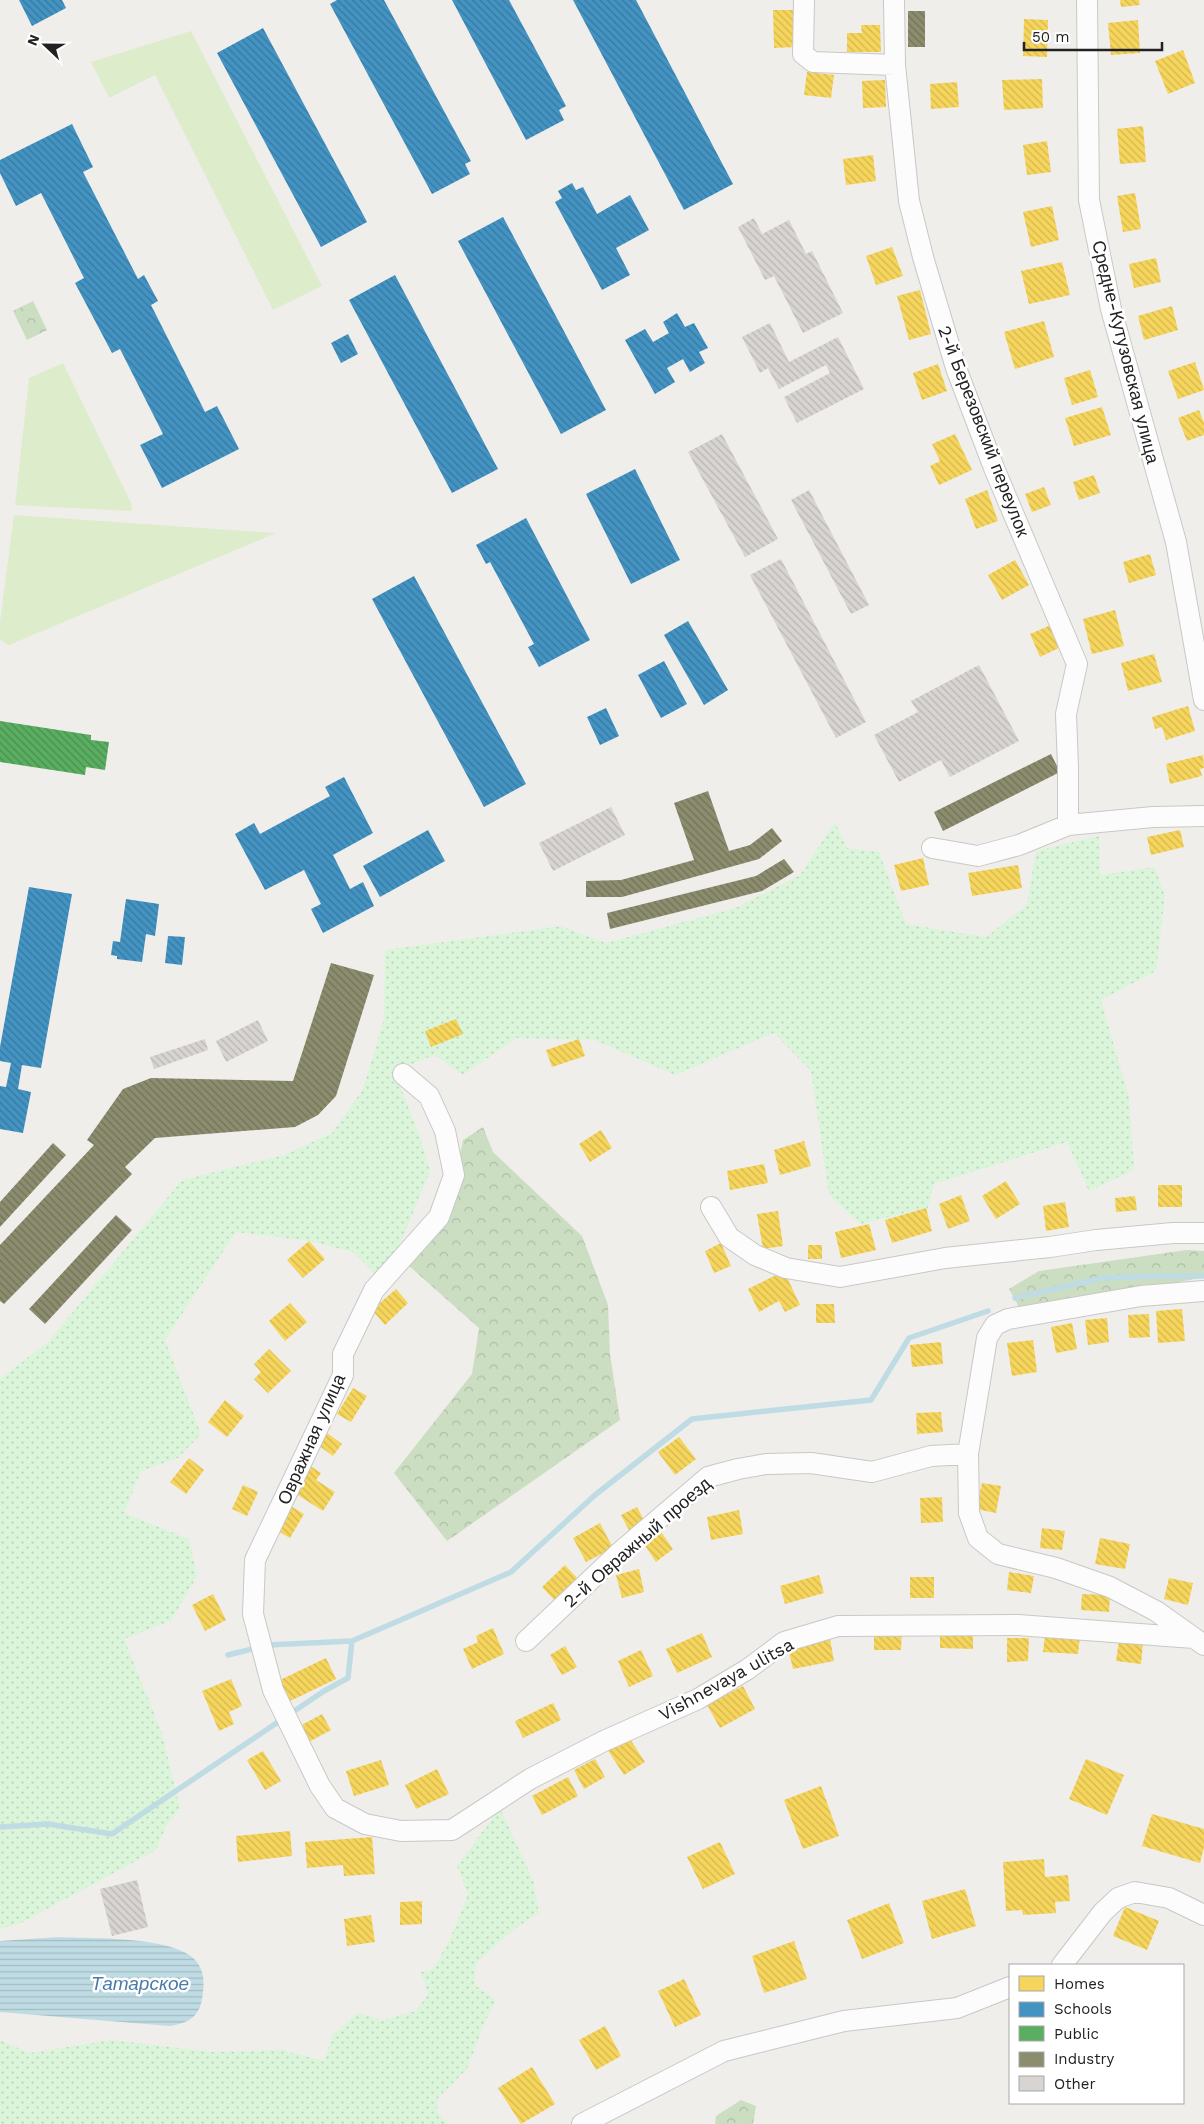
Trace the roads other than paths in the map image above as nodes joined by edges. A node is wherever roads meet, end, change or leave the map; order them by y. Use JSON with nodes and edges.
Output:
{"nodes":[{"id":1,"x":804,"y":0,"type":"edge"},
{"id":2,"x":894,"y":0,"type":"edge"},
{"id":3,"x":1087,"y":0,"type":"edge"},
{"id":4,"x":895,"y":65,"type":"junction"},
{"id":5,"x":1204,"y":700,"type":"edge"},
{"id":6,"x":1204,"y":816,"type":"edge"},
{"id":7,"x":1068,"y":825,"type":"junction"},
{"id":8,"x":932,"y":848,"type":"dead end"},
{"id":9,"x":403,"y":1074,"type":"dead end"},
{"id":10,"x":710,"y":1207,"type":"dead end"},
{"id":11,"x":1204,"y":1233,"type":"edge"},
{"id":12,"x":1204,"y":1291,"type":"edge"},
{"id":13,"x":968,"y":1454,"type":"junction"},
{"id":14,"x":255,"y":1560,"type":"joint"},
{"id":15,"x":526,"y":1641,"type":"dead end"},
{"id":16,"x":1199,"y":1641,"type":"edge"},
{"id":17,"x":1204,"y":1915,"type":"edge"},
{"id":18,"x":1063,"y":1964,"type":"edge"},
{"id":19,"x":1009,"y":1986,"type":"edge"},
{"id":20,"x":582,"y":2124,"type":"edge"}],
"edges":[{"from":1,"to":4,"type":"street"},
{"from":2,"to":4,"type":"street","name":"2-й Березовский переулок"},
{"from":3,"to":5,"type":"street","name":"Средне-Кутузовская улица"},
{"from":4,"to":7,"type":"street","name":"2-й Березовский переулок"},
{"from":6,"to":7,"type":"street"},
{"from":7,"to":8,"type":"street"},
{"from":9,"to":14,"type":"street","name":"Овражная улица"},
{"from":10,"to":11,"type":"street"},
{"from":12,"to":13,"type":"street"},
{"from":13,"to":15,"type":"street","name":"2-й Овражный проезд"},
{"from":13,"to":16,"type":"street"},
{"from":14,"to":16,"type":"street","name":"Vishnevaya ulitsa"},
{"from":17,"to":18,"type":"street"},
{"from":19,"to":20,"type":"street"}]}
